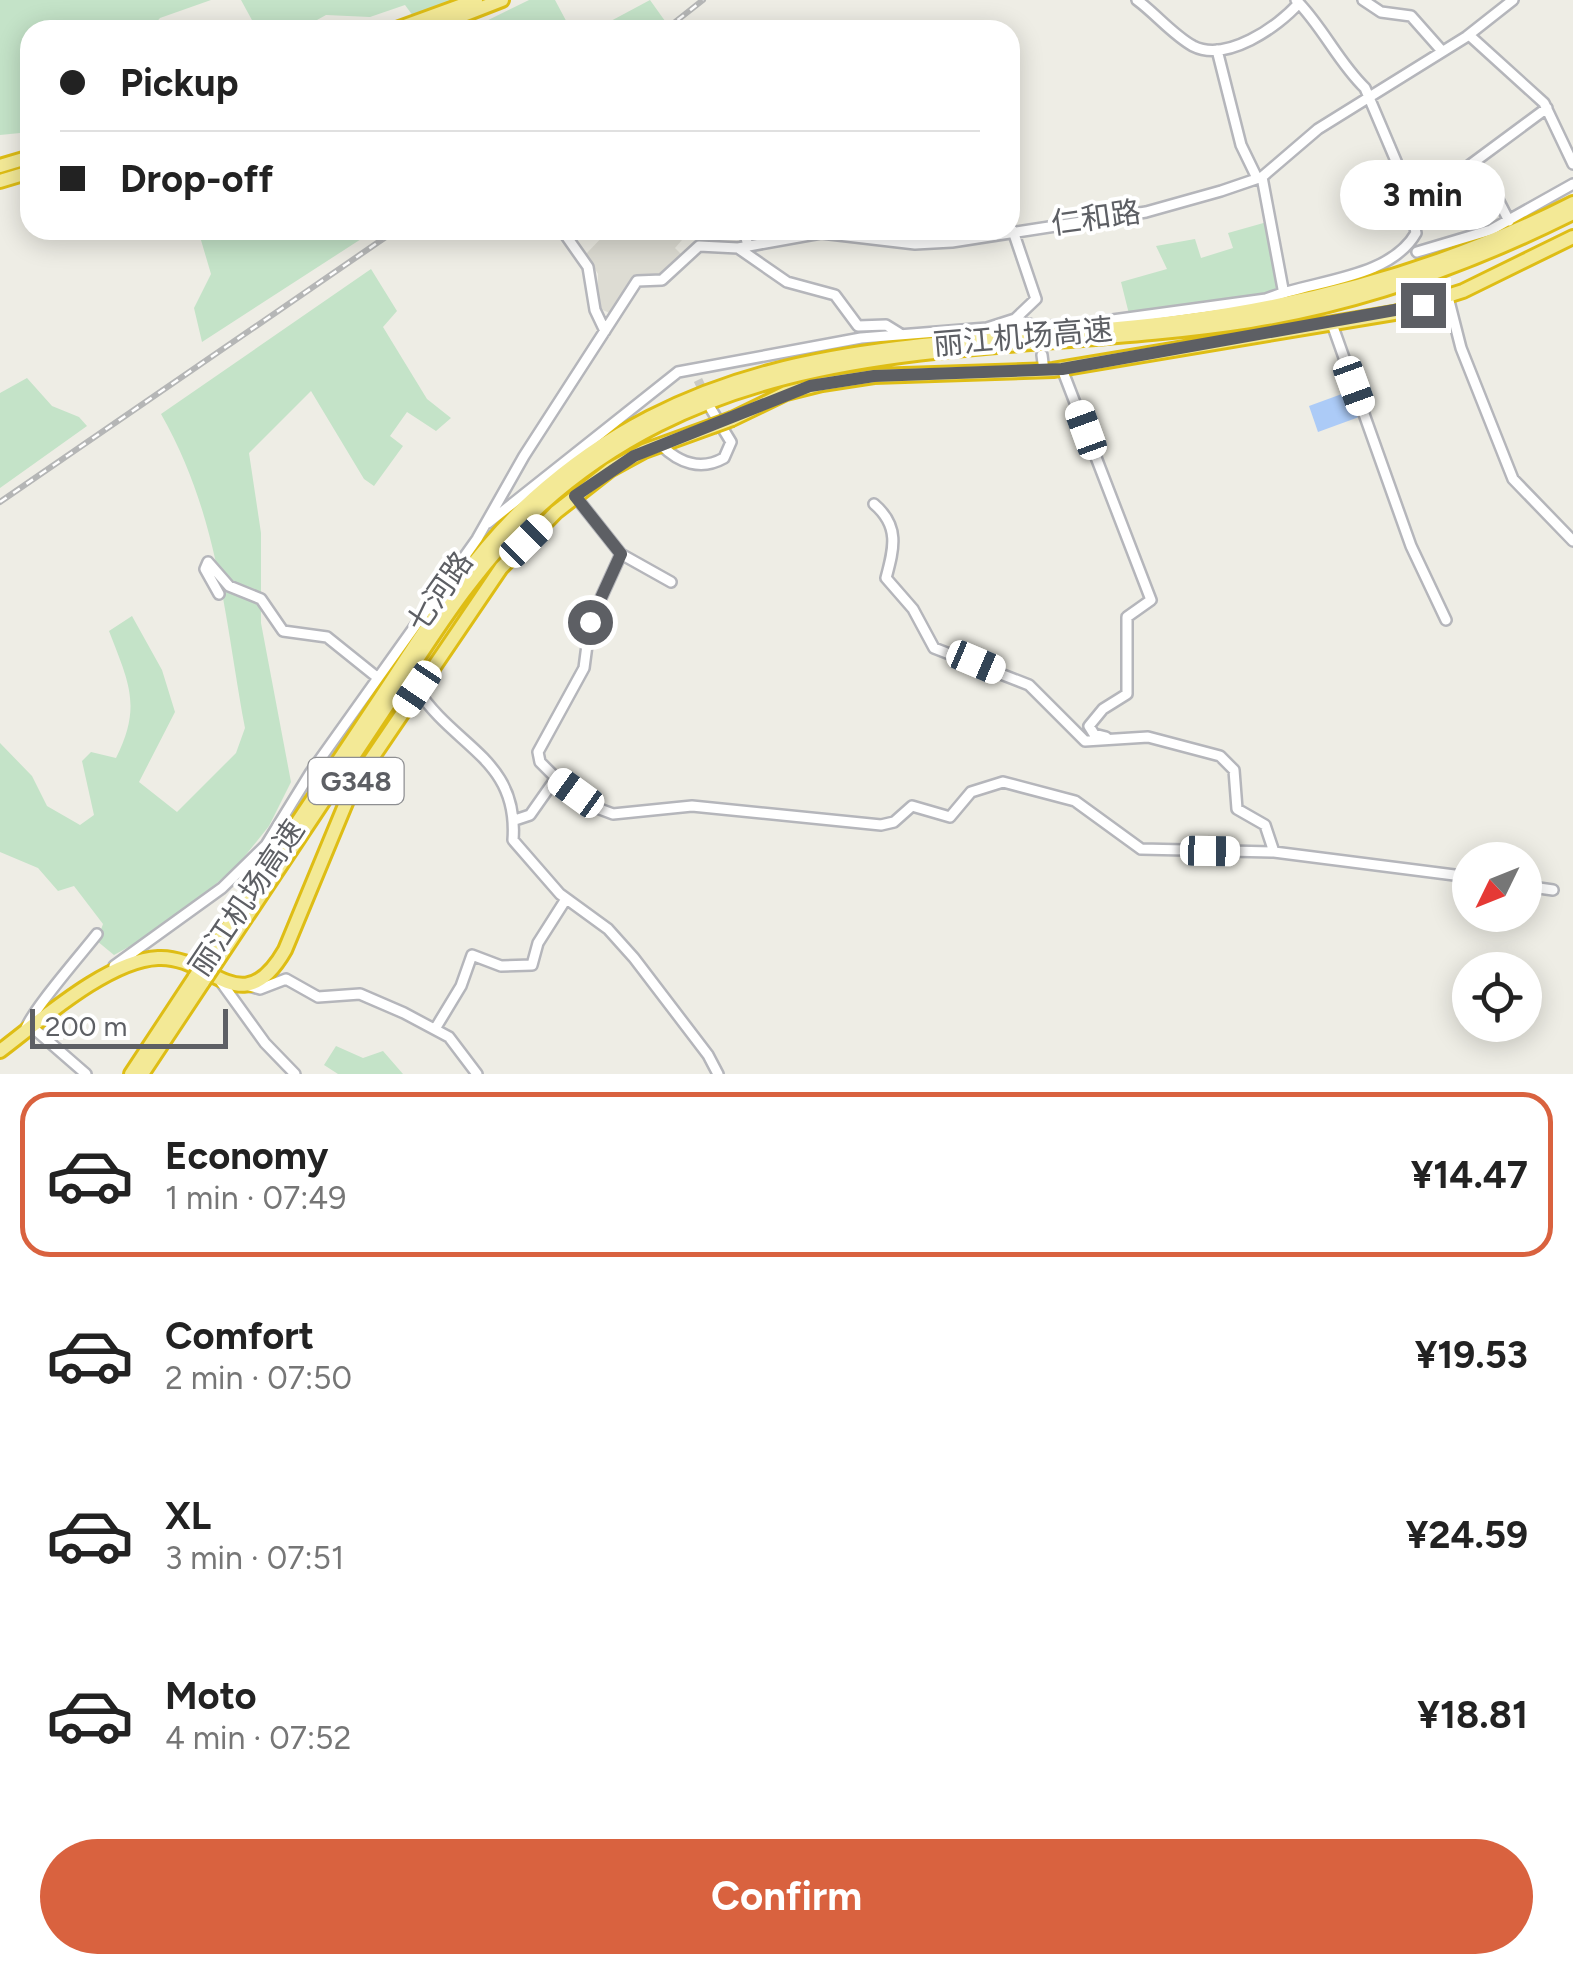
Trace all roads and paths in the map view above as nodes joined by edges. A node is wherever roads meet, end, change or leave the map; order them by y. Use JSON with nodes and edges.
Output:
{"nodes":[{"id":1,"x":476,"y":0,"type":"edge"},
{"id":2,"x":502,"y":0,"type":"edge"},
{"id":3,"x":1137,"y":0,"type":"edge"},
{"id":4,"x":1363,"y":0,"type":"edge"},
{"id":5,"x":1512,"y":0,"type":"edge"},
{"id":6,"x":1298,"y":2,"type":"edge"},
{"id":7,"x":419,"y":20,"type":"edge"},
{"id":8,"x":451,"y":20,"type":"edge"},
{"id":9,"x":1470,"y":34,"type":"junction"},
{"id":10,"x":1217,"y":50,"type":"junction"},
{"id":11,"x":1442,"y":51,"type":"junction"},
{"id":12,"x":1368,"y":96,"type":"junction"},
{"id":13,"x":1548,"y":108,"type":"junction"},
{"id":14,"x":1573,"y":164,"type":"edge"},
{"id":15,"x":1260,"y":178,"type":"junction"},
{"id":16,"x":1573,"y":184,"type":"edge"},
{"id":17,"x":1573,"y":203,"type":"edge"},
{"id":18,"x":1573,"y":214,"type":"edge"},
{"id":19,"x":1508,"y":221,"type":"junction"},
{"id":20,"x":1020,"y":230,"type":"edge"},
{"id":21,"x":1573,"y":237,"type":"edge"},
{"id":22,"x":569,"y":240,"type":"edge"},
{"id":23,"x":743,"y":240,"type":"edge"},
{"id":24,"x":779,"y":240,"type":"edge"},
{"id":25,"x":916,"y":240,"type":"edge"},
{"id":26,"x":961,"y":240,"type":"edge"},
{"id":27,"x":1016,"y":240,"type":"edge"},
{"id":28,"x":743,"y":247,"type":"junction"},
{"id":29,"x":1398,"y":253,"type":"junction"},
{"id":30,"x":1432,"y":286,"type":"tunnel mouth"},
{"id":31,"x":1283,"y":290,"type":"junction"},
{"id":32,"x":1442,"y":299,"type":"junction"},
{"id":33,"x":1016,"y":320,"type":"junction"},
{"id":34,"x":1332,"y":324,"type":"junction"},
{"id":35,"x":605,"y":331,"type":"junction"},
{"id":36,"x":902,"y":334,"type":"junction"},
{"id":37,"x":1042,"y":355,"type":"dead end"},
{"id":38,"x":692,"y":369,"type":"junction"},
{"id":39,"x":1062,"y":369,"type":"junction"},
{"id":40,"x":1044,"y":371,"type":"junction"},
{"id":41,"x":698,"y":380,"type":"tunnel mouth"},
{"id":42,"x":711,"y":409,"type":"tunnel mouth"},
{"id":43,"x":661,"y":445,"type":"junction"},
{"id":44,"x":575,"y":496,"type":"junction"},
{"id":45,"x":874,"y":504,"type":"dead end"},
{"id":46,"x":481,"y":529,"type":"junction"},
{"id":47,"x":1573,"y":541,"type":"edge"},
{"id":48,"x":621,"y":554,"type":"junction"},
{"id":49,"x":671,"y":582,"type":"dead end"},
{"id":50,"x":218,"y":594,"type":"dead end"},
{"id":51,"x":1446,"y":620,"type":"dead end"},
{"id":52,"x":378,"y":678,"type":"junction"},
{"id":53,"x":417,"y":689,"type":"junction"},
{"id":54,"x":1114,"y":739,"type":"junction"},
{"id":55,"x":556,"y":778,"type":"junction"},
{"id":56,"x":515,"y":820,"type":"junction"},
{"id":57,"x":1274,"y":852,"type":"junction"},
{"id":58,"x":1452,"y":875,"type":"edge"},
{"id":59,"x":1542,"y":888,"type":"edge"},
{"id":60,"x":1553,"y":890,"type":"dead end"},
{"id":61,"x":566,"y":899,"type":"junction"},
{"id":62,"x":97,"y":934,"type":"dead end"},
{"id":63,"x":209,"y":964,"type":"junction"},
{"id":64,"x":199,"y":980,"type":"junction"},
{"id":65,"x":221,"y":982,"type":"junction"},
{"id":66,"x":246,"y":984,"type":"junction"},
{"id":67,"x":77,"y":996,"type":"junction"},
{"id":68,"x":434,"y":1029,"type":"junction"},
{"id":69,"x":28,"y":1030,"type":"junction"},
{"id":70,"x":0,"y":1051,"type":"edge"},
{"id":71,"x":86,"y":1074,"type":"edge"},
{"id":72,"x":131,"y":1074,"type":"edge"},
{"id":73,"x":142,"y":1074,"type":"edge"},
{"id":74,"x":295,"y":1074,"type":"edge"},
{"id":75,"x":476,"y":1074,"type":"edge"},
{"id":76,"x":718,"y":1074,"type":"edge"}],
"edges":[{"from":1,"to":7,"type":"highway"},
{"from":2,"to":8,"type":"highway"},
{"from":3,"to":10,"type":"street"},
{"from":4,"to":11,"type":"street"},
{"from":5,"to":9,"type":"street","name":"仁和路"},
{"from":6,"to":10,"type":"street"},
{"from":6,"to":12,"type":"street"},
{"from":9,"to":11,"type":"street","name":"仁和路"},
{"from":9,"to":13,"type":"street"},
{"from":10,"to":15,"type":"street"},
{"from":11,"to":12,"type":"street","name":"仁和路"},
{"from":12,"to":15,"type":"street","name":"仁和路"},
{"from":12,"to":29,"type":"street"},
{"from":13,"to":14,"type":"street"},
{"from":13,"to":19,"type":"street"},
{"from":15,"to":20,"type":"street","name":"仁和路"},
{"from":15,"to":31,"type":"street"},
{"from":16,"to":19,"type":"street"},
{"from":17,"to":63,"type":"highway","name":"丽江机场高速"},
{"from":18,"to":63,"type":"highway","name":"丽江机场高速"},
{"from":19,"to":29,"type":"street"},
{"from":21,"to":32,"type":"highway","number":"G348"},
{"from":22,"to":35,"type":"street"},
{"from":23,"to":28,"type":"street"},
{"from":24,"to":28,"type":"street","name":"仁和路"},
{"from":25,"to":26,"type":"street","name":"仁和路"},
{"from":27,"to":33,"type":"street"},
{"from":28,"to":35,"type":"street","name":"仁和路"},
{"from":28,"to":36,"type":"street"},
{"from":29,"to":31,"type":"street"},
{"from":30,"to":32,"type":"street"},
{"from":31,"to":33,"type":"street"},
{"from":32,"to":34,"type":"highway","number":"G348"},
{"from":32,"to":47,"type":"street"},
{"from":33,"to":36,"type":"street"},
{"from":34,"to":39,"type":"highway","number":"G348"},
{"from":34,"to":51,"type":"street"},
{"from":35,"to":46,"type":"street","name":"七河路"},
{"from":36,"to":38,"type":"street"},
{"from":37,"to":40,"type":"street"},
{"from":38,"to":41,"type":"street"},
{"from":38,"to":46,"type":"street"},
{"from":39,"to":40,"type":"highway","number":"G348"},
{"from":39,"to":54,"type":"street"},
{"from":40,"to":43,"type":"highway","number":"G348","bridge":true},
{"from":42,"to":43,"type":"street"},
{"from":43,"to":44,"type":"highway","number":"G348"},
{"from":44,"to":48,"type":"street"},
{"from":44,"to":53,"type":"highway","number":"G348"},
{"from":45,"to":54,"type":"street"},
{"from":46,"to":52,"type":"street","name":"七河路"},
{"from":48,"to":49,"type":"street"},
{"from":48,"to":55,"type":"street"},
{"from":50,"to":52,"type":"street"},
{"from":52,"to":67,"type":"street","name":"七河路"},
{"from":53,"to":56,"type":"street"},
{"from":53,"to":66,"type":"highway","number":"G348"},
{"from":54,"to":57,"type":"street"},
{"from":55,"to":56,"type":"street"},
{"from":55,"to":57,"type":"street"},
{"from":56,"to":61,"type":"street"},
{"from":57,"to":58,"type":"street"},
{"from":59,"to":60,"type":"street"},
{"from":61,"to":68,"type":"street"},
{"from":61,"to":76,"type":"street"},
{"from":62,"to":69,"type":"street"},
{"from":63,"to":64,"type":"highway","name":"丽江机场高速","bridge":true},
{"from":64,"to":72,"type":"highway","name":"丽江机场高速"},
{"from":64,"to":73,"type":"highway","name":"丽江机场高速"},
{"from":65,"to":66,"type":"highway"},
{"from":65,"to":67,"type":"highway"},
{"from":65,"to":74,"type":"street"},
{"from":66,"to":68,"type":"street"},
{"from":67,"to":69,"type":"highway"},
{"from":68,"to":75,"type":"street"},
{"from":69,"to":70,"type":"highway"},
{"from":69,"to":71,"type":"street"}]}
